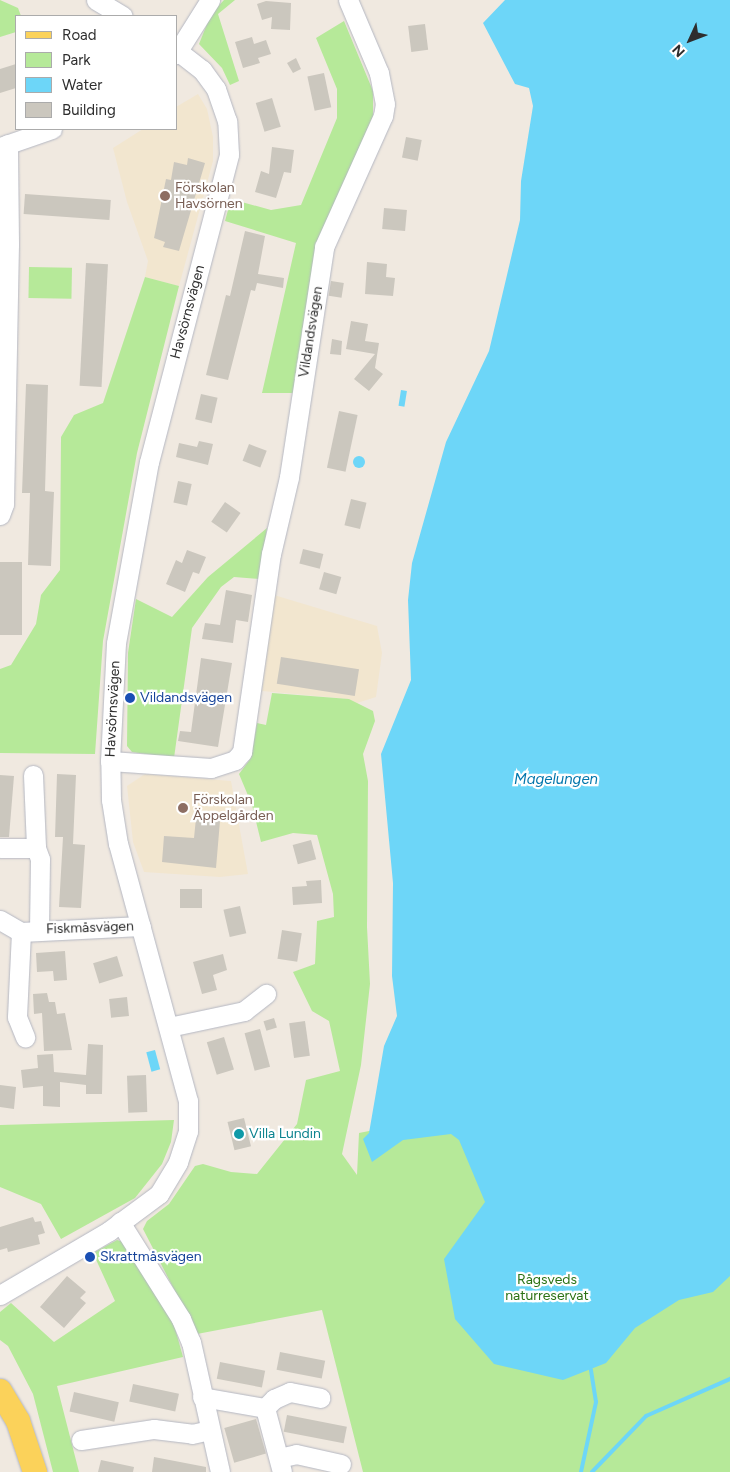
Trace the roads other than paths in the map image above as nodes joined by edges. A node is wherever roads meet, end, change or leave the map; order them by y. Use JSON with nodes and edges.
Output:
{"nodes":[{"id":1,"x":96,"y":0,"type":"edge"},
{"id":2,"x":210,"y":0,"type":"edge"},
{"id":3,"x":348,"y":0,"type":"edge"},
{"id":4,"x":120,"y":15,"type":"edge"},
{"id":5,"x":178,"y":50,"type":"edge"},
{"id":6,"x":178,"y":53,"type":"edge"},
{"id":7,"x":49,"y":130,"type":"edge"},
{"id":8,"x":4,"y":146,"type":"edge"},
{"id":9,"x":0,"y":515,"type":"edge"},
{"id":10,"x":110,"y":761,"type":"junction"},
{"id":11,"x":33,"y":775,"type":"dead end"},
{"id":12,"x":0,"y":848,"type":"edge"},
{"id":13,"x":36,"y":848,"type":"junction"},
{"id":14,"x":0,"y":920,"type":"edge"},
{"id":15,"x":141,"y":926,"type":"junction"},
{"id":16,"x":30,"y":931,"type":"junction"},
{"id":17,"x":266,"y":994,"type":"dead end"},
{"id":18,"x":169,"y":1027,"type":"junction"},
{"id":19,"x":25,"y":1037,"type":"dead end"},
{"id":20,"x":120,"y":1222,"type":"junction"},
{"id":21,"x":0,"y":1295,"type":"edge"},
{"id":22,"x":0,"y":1391,"type":"edge"},
{"id":23,"x":202,"y":1397,"type":"junction"},
{"id":24,"x":320,"y":1398,"type":"dead end"},
{"id":25,"x":265,"y":1408,"type":"junction"},
{"id":26,"x":210,"y":1430,"type":"junction"},
{"id":27,"x":81,"y":1440,"type":"dead end"},
{"id":28,"x":341,"y":1464,"type":"dead end"},
{"id":29,"x":280,"y":1465,"type":"edge"},
{"id":30,"x":35,"y":1472,"type":"edge"},
{"id":31,"x":220,"y":1472,"type":"edge"}],
"edges":[{"from":1,"to":4,"type":"street"},
{"from":2,"to":5,"type":"street"},
{"from":3,"to":10,"type":"street","name":"Vildandsvägen"},
{"from":6,"to":10,"type":"street","name":"Havsörnsvägen"},
{"from":7,"to":8,"type":"street"},
{"from":8,"to":9,"type":"street"},
{"from":10,"to":15,"type":"street","name":"Havsörnsvägen"},
{"from":11,"to":13,"type":"street","name":"Fiskmåsvägen"},
{"from":12,"to":13,"type":"street"},
{"from":13,"to":16,"type":"street","name":"Fiskmåsvägen"},
{"from":14,"to":16,"type":"street"},
{"from":15,"to":16,"type":"street","name":"Fiskmåsvägen"},
{"from":15,"to":18,"type":"street","name":"Havsörnsvägen"},
{"from":16,"to":19,"type":"street"},
{"from":17,"to":18,"type":"street"},
{"from":18,"to":20,"type":"street","name":"Havsörnsvägen"},
{"from":20,"to":21,"type":"street","name":"Havsörnsvägen"},
{"from":20,"to":23,"type":"street"},
{"from":22,"to":30,"type":"main road"},
{"from":23,"to":25,"type":"street"},
{"from":23,"to":26,"type":"street"},
{"from":24,"to":25,"type":"street"},
{"from":25,"to":29,"type":"street"},
{"from":26,"to":27,"type":"street"},
{"from":26,"to":31,"type":"street"},
{"from":28,"to":29,"type":"street"}]}
